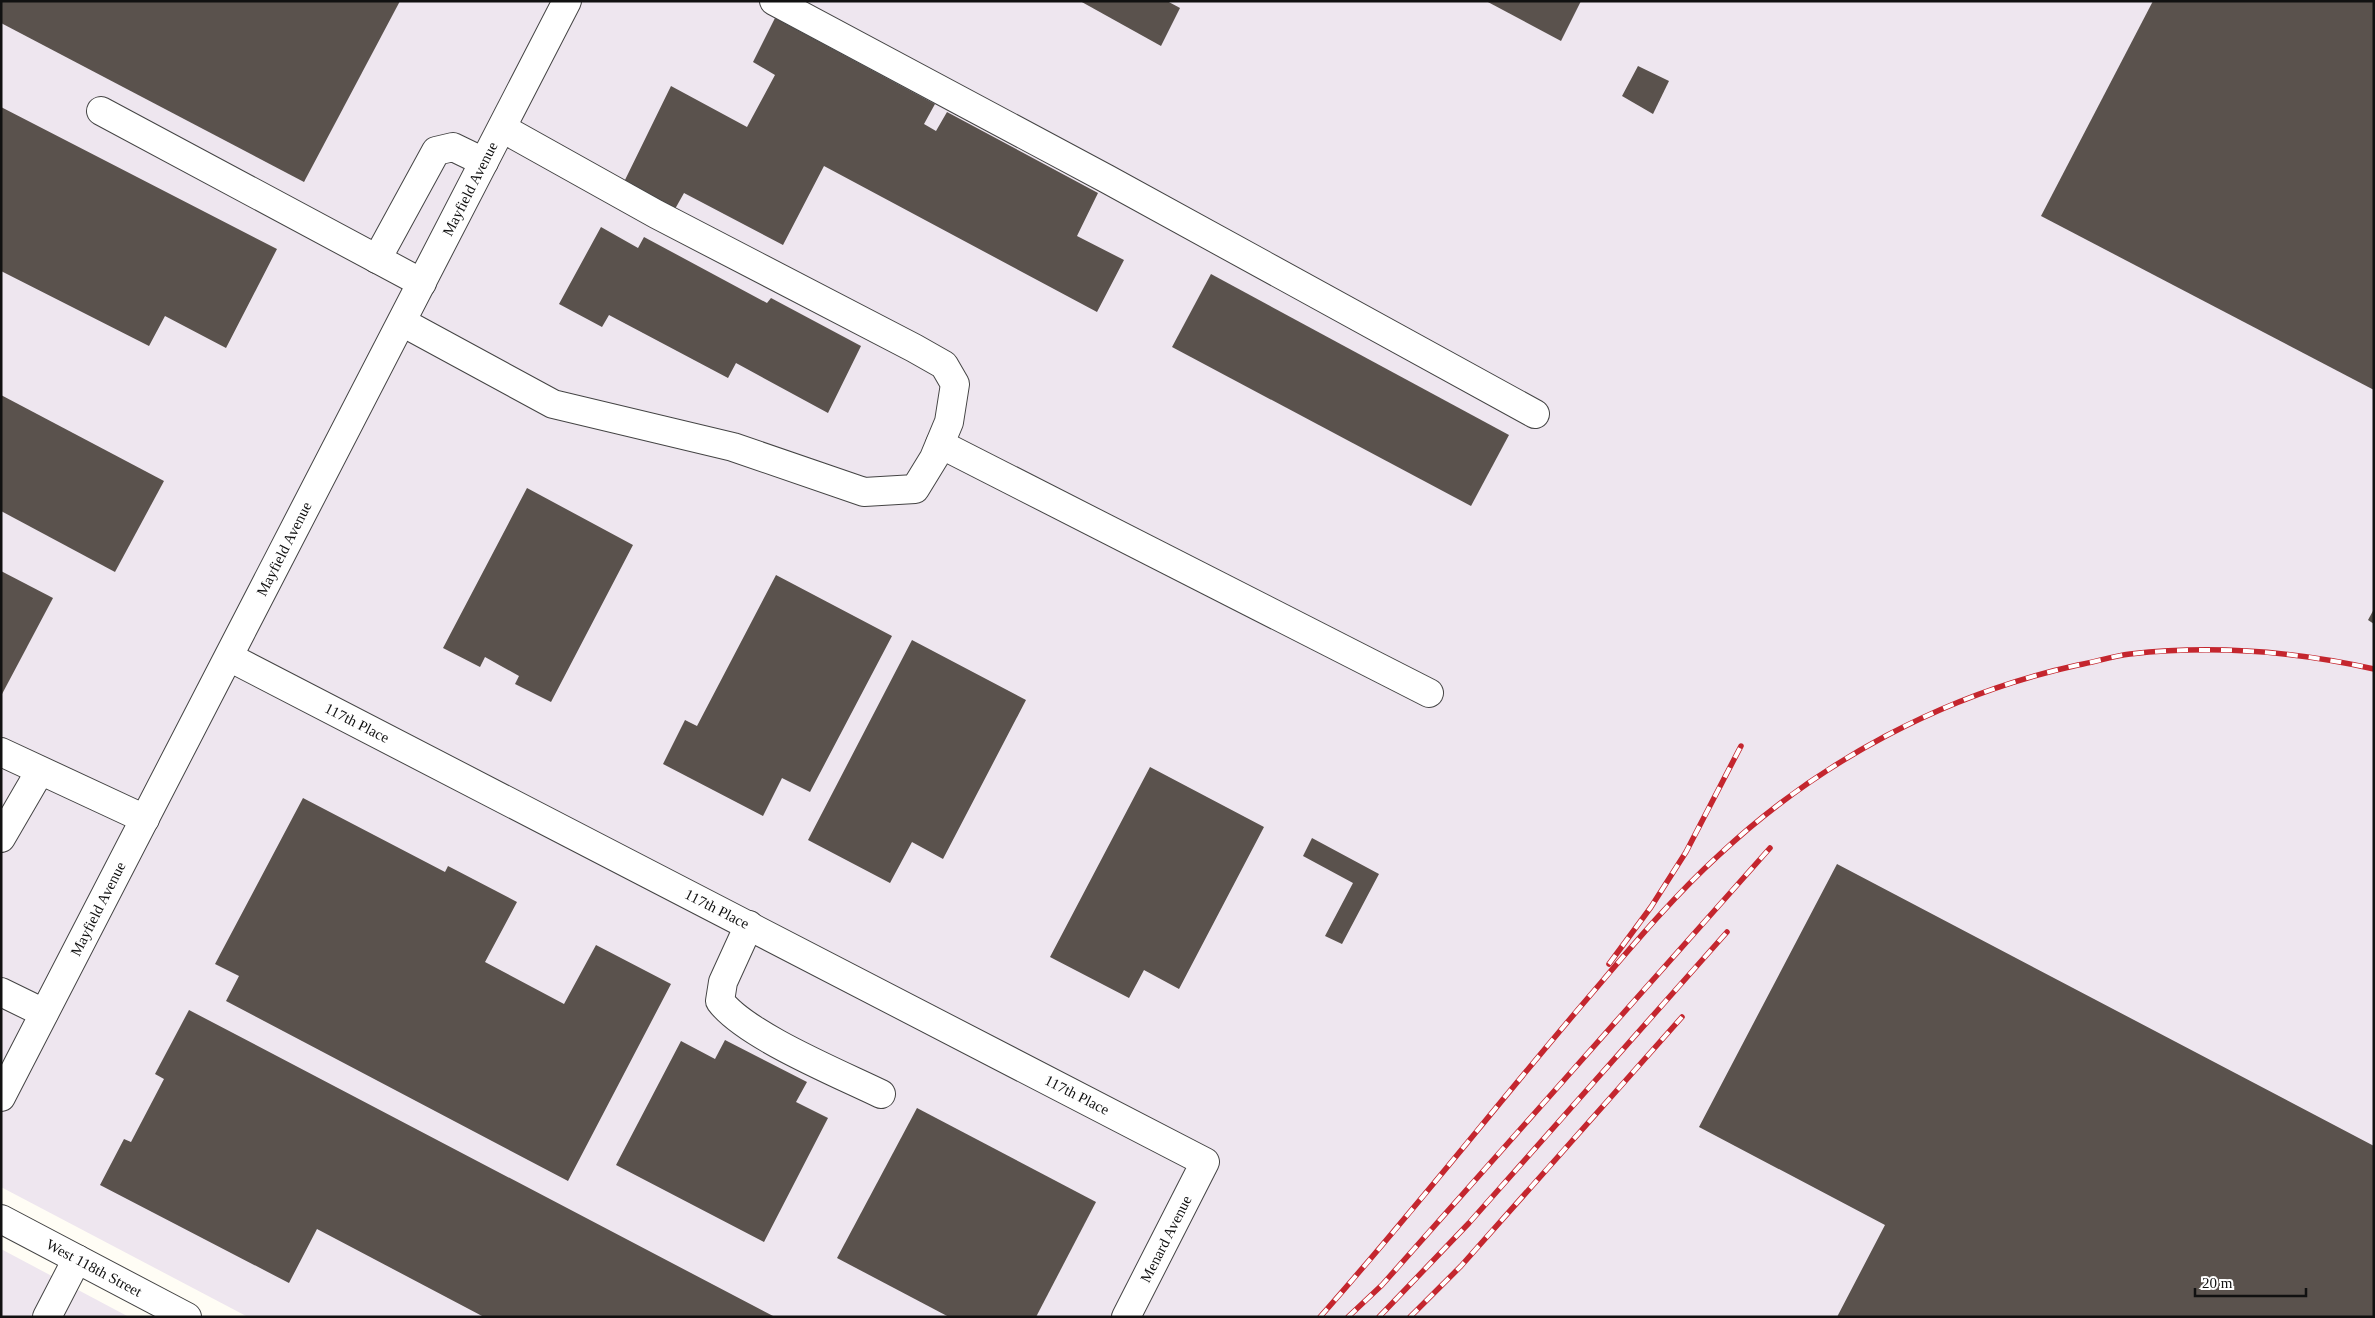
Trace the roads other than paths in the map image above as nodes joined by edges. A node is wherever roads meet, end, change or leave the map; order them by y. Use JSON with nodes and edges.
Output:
{"nodes":[{"id":1,"x":567,"y":1,"type":"edge"},
{"id":2,"x":774,"y":1,"type":"edge"},
{"id":3,"x":101,"y":111,"type":"dead end"},
{"id":4,"x":502,"y":128,"type":"junction"},
{"id":5,"x":484,"y":162,"type":"junction"},
{"id":6,"x":377,"y":259,"type":"junction"},
{"id":7,"x":422,"y":283,"type":"junction"},
{"id":8,"x":402,"y":322,"type":"junction"},
{"id":9,"x":1535,"y":414,"type":"dead end"},
{"id":10,"x":940,"y":444,"type":"junction"},
{"id":11,"x":229,"y":657,"type":"junction"},
{"id":12,"x":1429,"y":694,"type":"dead end"},
{"id":13,"x":1,"y":752,"type":"edge"},
{"id":14,"x":40,"y":771,"type":"junction"},
{"id":15,"x":145,"y":819,"type":"junction"},
{"id":16,"x":1,"y":838,"type":"edge"},
{"id":17,"x":749,"y":925,"type":"junction"},
{"id":18,"x":1,"y":992,"type":"edge"},
{"id":19,"x":44,"y":1013,"type":"junction"},
{"id":20,"x":881,"y":1094,"type":"dead end"},
{"id":21,"x":1,"y":1097,"type":"edge"},
{"id":22,"x":1206,"y":1162,"type":"joint"},
{"id":23,"x":1,"y":1219,"type":"edge"},
{"id":24,"x":77,"y":1259,"type":"junction"},
{"id":25,"x":47,"y":1317,"type":"edge"},
{"id":26,"x":187,"y":1317,"type":"edge"},
{"id":27,"x":1126,"y":1317,"type":"edge"}],
"edges":[{"from":1,"to":4,"type":"street","name":"Mayfield Avenue"},
{"from":2,"to":9,"type":"street"},
{"from":3,"to":6,"type":"street"},
{"from":4,"to":5,"type":"street","name":"Mayfield Avenue"},
{"from":4,"to":10,"type":"street"},
{"from":5,"to":6,"type":"street"},
{"from":5,"to":7,"type":"street","name":"Mayfield Avenue"},
{"from":6,"to":7,"type":"street"},
{"from":7,"to":8,"type":"street","name":"Mayfield Avenue"},
{"from":8,"to":10,"type":"street"},
{"from":8,"to":11,"type":"street","name":"Mayfield Avenue"},
{"from":10,"to":12,"type":"street"},
{"from":11,"to":15,"type":"street","name":"Mayfield Avenue"},
{"from":11,"to":17,"type":"street","name":"117th Place"},
{"from":13,"to":14,"type":"street"},
{"from":14,"to":15,"type":"street"},
{"from":14,"to":16,"type":"street"},
{"from":15,"to":19,"type":"street","name":"Mayfield Avenue"},
{"from":17,"to":20,"type":"street"},
{"from":17,"to":22,"type":"street","name":"117th Place"},
{"from":18,"to":19,"type":"street"},
{"from":19,"to":21,"type":"street","name":"Mayfield Avenue"},
{"from":22,"to":27,"type":"street","name":"Menard Avenue"},
{"from":23,"to":24,"type":"street","name":"West 118th Street"},
{"from":24,"to":25,"type":"street"},
{"from":24,"to":26,"type":"street","name":"West 118th Street"}]}
